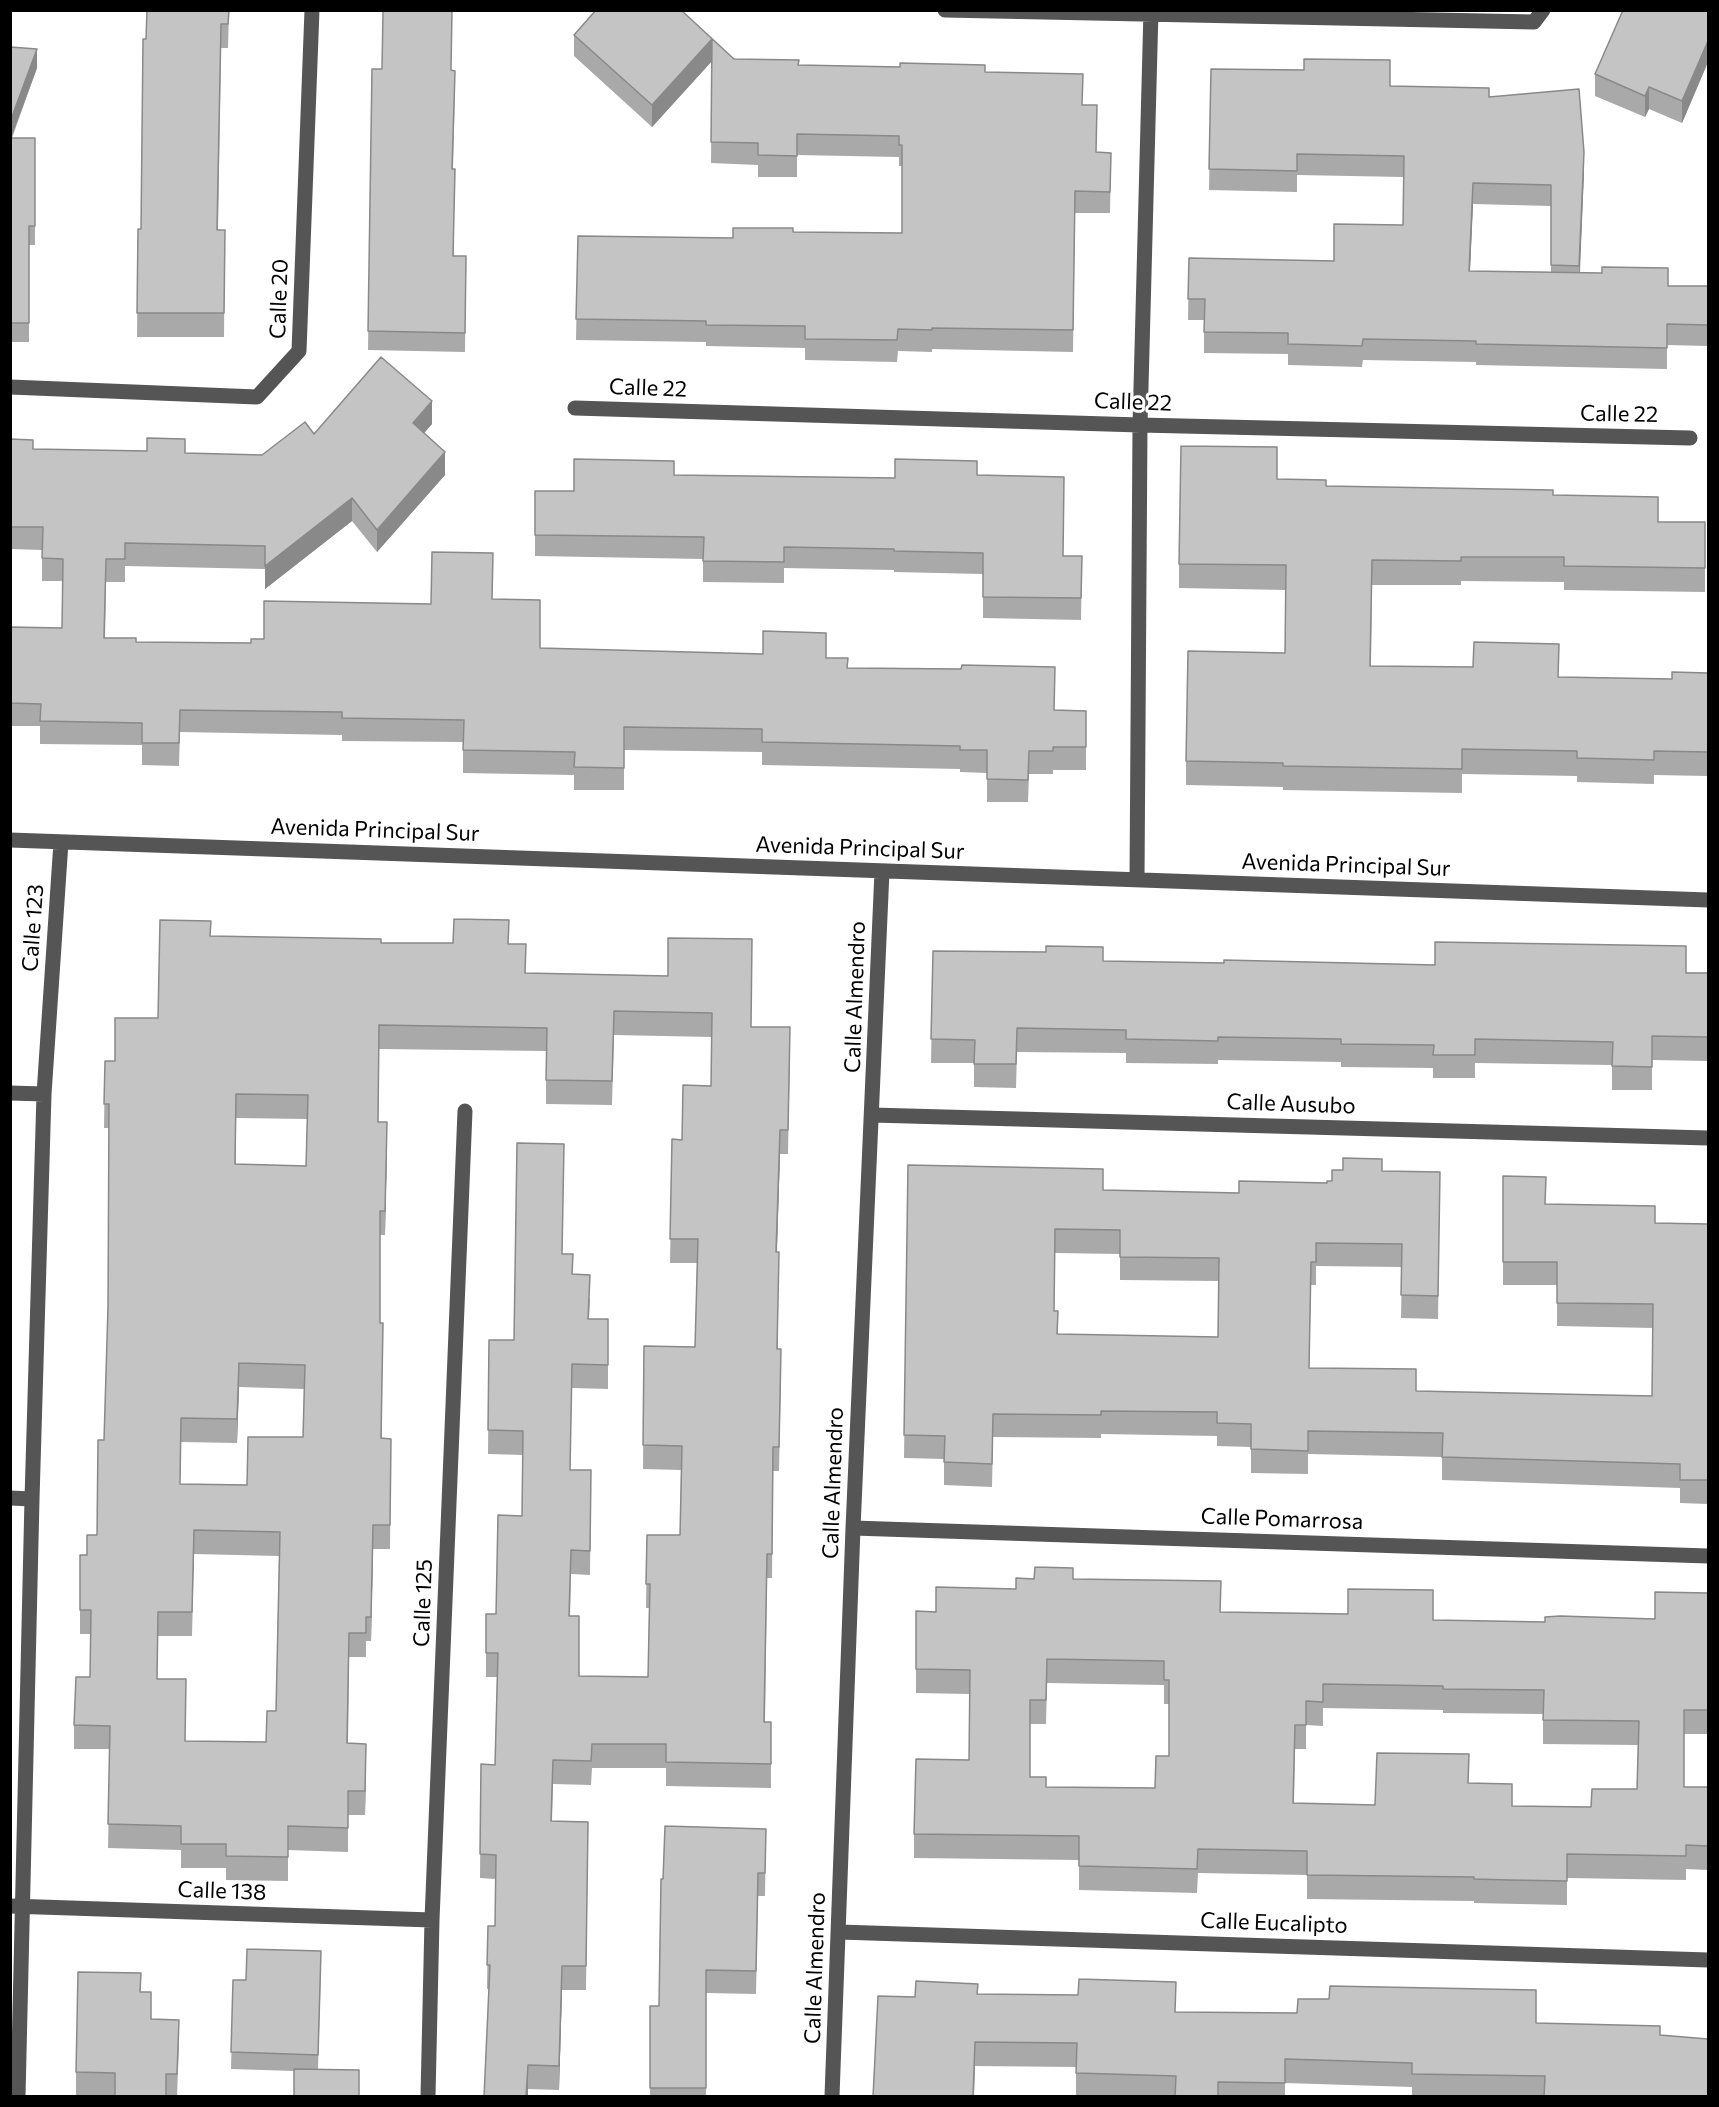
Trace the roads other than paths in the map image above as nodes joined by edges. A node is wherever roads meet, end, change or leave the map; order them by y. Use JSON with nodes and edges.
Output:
{"nodes":[{"id":1,"x":312,"y":10,"type":"edge"},
{"id":2,"x":945,"y":10,"type":"edge"},
{"id":3,"x":1543,"y":10,"type":"edge"},
{"id":4,"x":1150,"y":13,"type":"edge"},
{"id":5,"x":10,"y":387,"type":"edge"},
{"id":6,"x":575,"y":408,"type":"dead end"},
{"id":7,"x":1140,"y":425,"type":"junction"},
{"id":8,"x":1690,"y":438,"type":"dead end"},
{"id":9,"x":10,"y":840,"type":"edge"},
{"id":10,"x":61,"y":842,"type":"junction"},
{"id":11,"x":882,"y":871,"type":"junction"},
{"id":12,"x":1137,"y":880,"type":"junction"},
{"id":13,"x":1708,"y":900,"type":"edge"},
{"id":14,"x":10,"y":1093,"type":"edge"},
{"id":15,"x":44,"y":1094,"type":"junction"},
{"id":16,"x":465,"y":1111,"type":"dead end"},
{"id":17,"x":872,"y":1115,"type":"junction"},
{"id":18,"x":1708,"y":1138,"type":"edge"},
{"id":19,"x":10,"y":1498,"type":"edge"},
{"id":20,"x":32,"y":1499,"type":"junction"},
{"id":21,"x":853,"y":1528,"type":"junction"},
{"id":22,"x":1708,"y":1556,"type":"edge"},
{"id":23,"x":17,"y":1906,"type":"edge"},
{"id":24,"x":432,"y":1920,"type":"junction"},
{"id":25,"x":839,"y":1932,"type":"junction"},
{"id":26,"x":1708,"y":1960,"type":"edge"},
{"id":27,"x":18,"y":2097,"type":"edge"},
{"id":28,"x":428,"y":2097,"type":"edge"},
{"id":29,"x":832,"y":2097,"type":"edge"}],
"edges":[{"from":1,"to":5,"type":"street","name":"Calle 20"},
{"from":2,"to":4,"type":"street"},
{"from":3,"to":4,"type":"street"},
{"from":4,"to":7,"type":"street"},
{"from":6,"to":7,"type":"street","name":"Calle 22"},
{"from":7,"to":8,"type":"street","name":"Calle 22"},
{"from":7,"to":12,"type":"street"},
{"from":9,"to":10,"type":"street","name":"Avenida Principal Sur"},
{"from":10,"to":11,"type":"street","name":"Avenida Principal Sur"},
{"from":10,"to":15,"type":"street","name":"Calle 123"},
{"from":11,"to":12,"type":"street","name":"Avenida Principal Sur"},
{"from":11,"to":17,"type":"street","name":"Calle Almendro"},
{"from":12,"to":13,"type":"street","name":"Avenida Principal Sur"},
{"from":14,"to":15,"type":"street"},
{"from":15,"to":20,"type":"street","name":"Calle 123"},
{"from":16,"to":24,"type":"street","name":"Calle 125"},
{"from":17,"to":18,"type":"street","name":"Calle Ausubo"},
{"from":17,"to":21,"type":"street","name":"Calle Almendro"},
{"from":19,"to":20,"type":"street"},
{"from":20,"to":23,"type":"street","name":"Calle 123"},
{"from":21,"to":22,"type":"street","name":"Calle Pomarrosa"},
{"from":21,"to":25,"type":"street","name":"Calle Almendro"},
{"from":23,"to":24,"type":"street","name":"Calle 138"},
{"from":23,"to":27,"type":"street","name":"Calle 123"},
{"from":24,"to":28,"type":"street","name":"Calle 125"},
{"from":25,"to":26,"type":"street","name":"Calle Eucalipto"},
{"from":25,"to":29,"type":"street","name":"Calle Almendro"}]}
